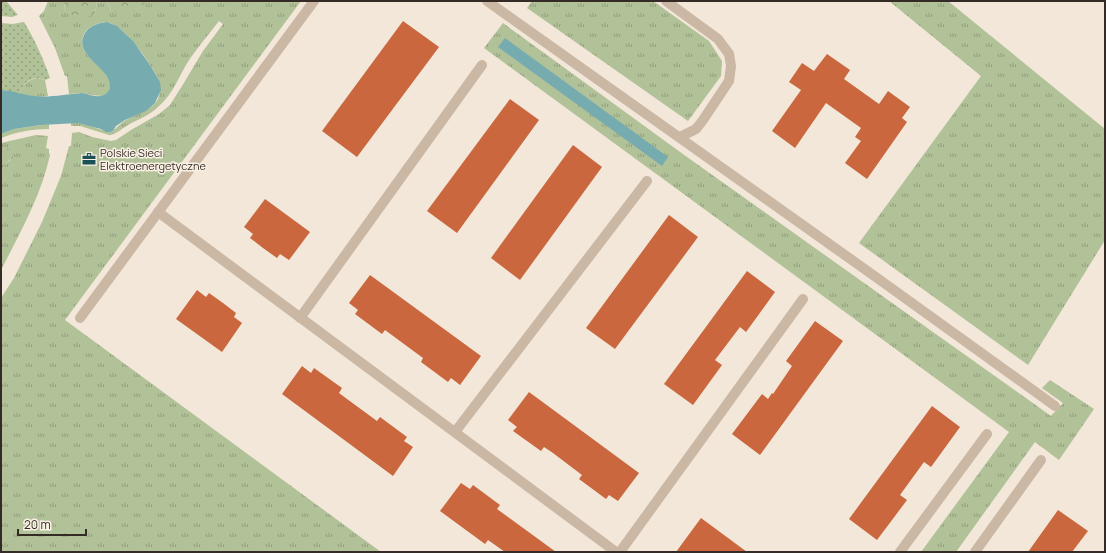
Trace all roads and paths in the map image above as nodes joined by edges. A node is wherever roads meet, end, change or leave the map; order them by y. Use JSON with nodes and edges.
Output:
{"nodes":[{"id":1,"x":314,"y":1,"type":"edge"},
{"id":2,"x":487,"y":1,"type":"edge"},
{"id":3,"x":666,"y":1,"type":"edge"},
{"id":4,"x":482,"y":65,"type":"dead end"},
{"id":5,"x":680,"y":137,"type":"junction"},
{"id":6,"x":647,"y":180,"type":"dead end"},
{"id":7,"x":158,"y":212,"type":"junction"},
{"id":8,"x":803,"y":299,"type":"dead end"},
{"id":9,"x":80,"y":318,"type":"dead end"},
{"id":10,"x":300,"y":318,"type":"junction"},
{"id":11,"x":1055,"y":406,"type":"dead end"},
{"id":12,"x":455,"y":432,"type":"junction"},
{"id":13,"x":987,"y":434,"type":"dead end"},
{"id":14,"x":1041,"y":460,"type":"dead end"},
{"id":15,"x":616,"y":552,"type":"edge"},
{"id":16,"x":620,"y":552,"type":"edge"},
{"id":17,"x":900,"y":552,"type":"edge"},
{"id":18,"x":975,"y":552,"type":"edge"}],
"edges":[{"from":1,"to":7,"type":"lane"},
{"from":2,"to":5,"type":"lane"},
{"from":3,"to":5,"type":"lane"},
{"from":4,"to":10,"type":"lane"},
{"from":5,"to":11,"type":"lane"},
{"from":6,"to":12,"type":"lane"},
{"from":7,"to":9,"type":"lane"},
{"from":7,"to":10,"type":"lane"},
{"from":8,"to":16,"type":"lane"},
{"from":10,"to":12,"type":"lane"},
{"from":12,"to":15,"type":"lane"},
{"from":13,"to":17,"type":"lane"},
{"from":14,"to":18,"type":"lane"}]}
